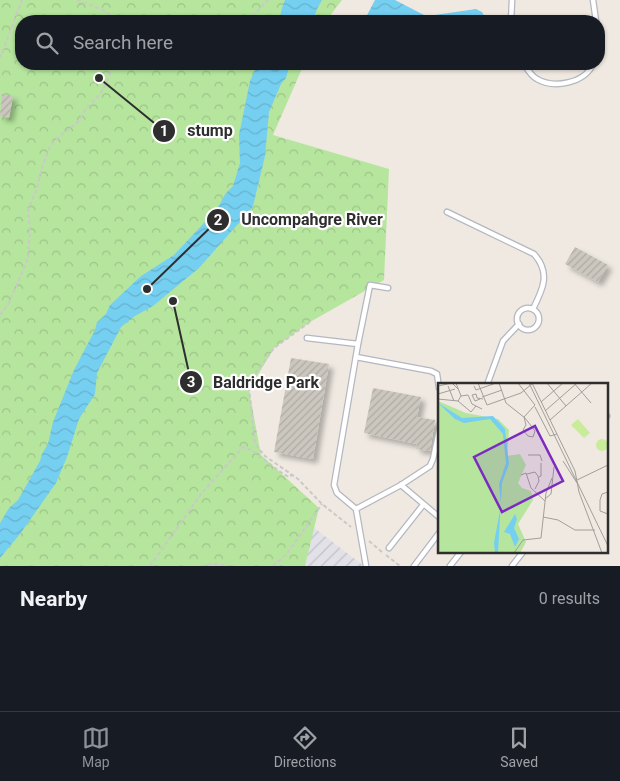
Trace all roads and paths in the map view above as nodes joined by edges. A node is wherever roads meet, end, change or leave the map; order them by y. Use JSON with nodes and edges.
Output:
{"nodes":[{"id":1,"x":22,"y":0,"type":"edge"},
{"id":2,"x":77,"y":0,"type":"edge"},
{"id":3,"x":268,"y":0,"type":"edge"},
{"id":4,"x":512,"y":0,"type":"edge"},
{"id":5,"x":594,"y":0,"type":"edge"},
{"id":6,"x":16,"y":15,"type":"edge"},
{"id":7,"x":110,"y":15,"type":"edge"},
{"id":8,"x":254,"y":15,"type":"edge"},
{"id":9,"x":512,"y":15,"type":"edge"},
{"id":10,"x":595,"y":15,"type":"edge"},
{"id":11,"x":15,"y":18,"type":"edge"},
{"id":12,"x":0,"y":58,"type":"edge"},
{"id":13,"x":112,"y":70,"type":"edge"},
{"id":14,"x":528,"y":70,"type":"edge"},
{"id":15,"x":590,"y":70,"type":"edge"},
{"id":16,"x":447,"y":212,"type":"dead end"},
{"id":17,"x":388,"y":288,"type":"dead end"},
{"id":18,"x":533,"y":309,"type":"junction"},
{"id":19,"x":0,"y":314,"type":"edge"},
{"id":20,"x":310,"y":322,"type":"dead end"},
{"id":21,"x":519,"y":324,"type":"junction"},
{"id":22,"x":307,"y":338,"type":"dead end"},
{"id":23,"x":358,"y":344,"type":"junction"},
{"id":24,"x":356,"y":357,"type":"junction"},
{"id":25,"x":438,"y":383,"type":"edge"},
{"id":26,"x":488,"y":383,"type":"edge"},
{"id":27,"x":438,"y":437,"type":"edge"},
{"id":28,"x":292,"y":475,"type":"junction"},
{"id":29,"x":401,"y":486,"type":"junction"},
{"id":30,"x":423,"y":505,"type":"junction"},
{"id":31,"x":356,"y":509,"type":"junction"},
{"id":32,"x":438,"y":516,"type":"edge"},
{"id":33,"x":438,"y":534,"type":"edge"},
{"id":34,"x":389,"y":548,"type":"dead end"},
{"id":35,"x":459,"y":554,"type":"edge"},
{"id":36,"x":521,"y":554,"type":"edge"},
{"id":37,"x":150,"y":566,"type":"edge"},
{"id":38,"x":201,"y":566,"type":"edge"},
{"id":39,"x":231,"y":566,"type":"edge"},
{"id":40,"x":274,"y":566,"type":"edge"},
{"id":41,"x":366,"y":566,"type":"edge"},
{"id":42,"x":414,"y":566,"type":"edge"},
{"id":43,"x":450,"y":566,"type":"edge"},
{"id":44,"x":512,"y":566,"type":"edge"}],
"edges":[{"from":1,"to":6,"type":"path"},
{"from":2,"to":7,"type":"path"},
{"from":3,"to":8,"type":"path"},
{"from":4,"to":9,"type":"lane"},
{"from":5,"to":10,"type":"lane"},
{"from":11,"to":12,"type":"path"},
{"from":13,"to":19,"type":"path"},
{"from":14,"to":15,"type":"lane"},
{"from":16,"to":18,"type":"lane"},
{"from":17,"to":23,"type":"lane"},
{"from":18,"to":21,"type":"lane"},
{"from":18,"to":21,"type":"lane"},
{"from":20,"to":28,"type":"path"},
{"from":21,"to":26,"type":"lane"},
{"from":22,"to":23,"type":"lane"},
{"from":23,"to":24,"type":"lane"},
{"from":24,"to":25,"type":"lane"},
{"from":24,"to":31,"type":"lane"},
{"from":27,"to":29,"type":"lane"},
{"from":28,"to":37,"type":"path"},
{"from":28,"to":40,"type":"path"},
{"from":29,"to":30,"type":"lane"},
{"from":29,"to":31,"type":"lane"},
{"from":30,"to":32,"type":"lane"},
{"from":30,"to":34,"type":"lane"},
{"from":31,"to":41,"type":"lane"},
{"from":33,"to":42,"type":"lane"},
{"from":35,"to":43,"type":"lane"},
{"from":36,"to":44,"type":"lane"},
{"from":38,"to":39,"type":"path"}]}
